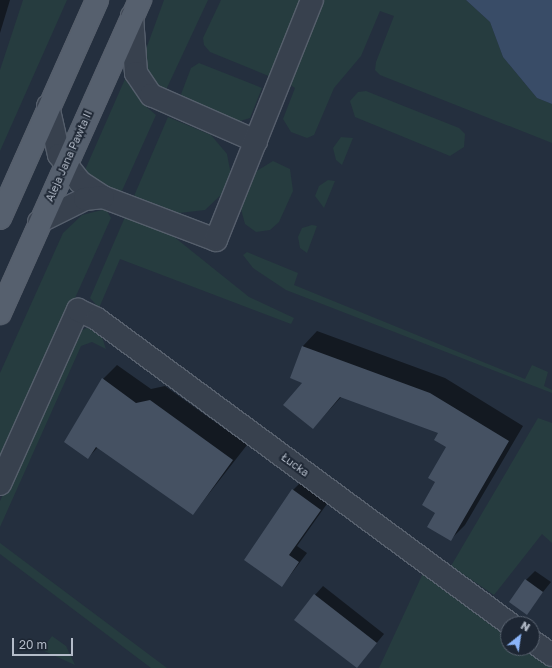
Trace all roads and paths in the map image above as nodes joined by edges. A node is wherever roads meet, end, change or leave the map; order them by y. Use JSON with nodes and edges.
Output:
{"nodes":[{"id":1,"x":97,"y":0,"type":"edge"},
{"id":2,"x":312,"y":0,"type":"edge"},
{"id":3,"x":136,"y":8,"type":"edge"},
{"id":4,"x":48,"y":106,"type":"junction"},
{"id":5,"x":256,"y":141,"type":"junction"},
{"id":6,"x":65,"y":165,"type":"junction"},
{"id":7,"x":103,"y":197,"type":"junction"},
{"id":8,"x":0,"y":218,"type":"edge"},
{"id":9,"x":39,"y":222,"type":"junction"},
{"id":10,"x":0,"y":313,"type":"edge"},
{"id":11,"x":0,"y":484,"type":"edge"},
{"id":12,"x":500,"y":617,"type":"edge"},
{"id":13,"x":540,"y":647,"type":"edge"},
{"id":14,"x":552,"y":655,"type":"edge"}],
"edges":[{"from":1,"to":4,"type":"main road"},
{"from":2,"to":5,"type":"street"},
{"from":3,"to":5,"type":"street"},
{"from":3,"to":6,"type":"main road","name":"Aleja Jana Pawła II"},
{"from":4,"to":6,"type":"street"},
{"from":4,"to":8,"type":"main road"},
{"from":5,"to":7,"type":"street"},
{"from":6,"to":7,"type":"street"},
{"from":6,"to":9,"type":"main road","name":"Aleja Jana Pawła II"},
{"from":7,"to":9,"type":"street"},
{"from":9,"to":10,"type":"main road","name":"Aleja Jana Pawła II"},
{"from":11,"to":12,"type":"street","name":"Łucka"},
{"from":13,"to":14,"type":"street"}]}
